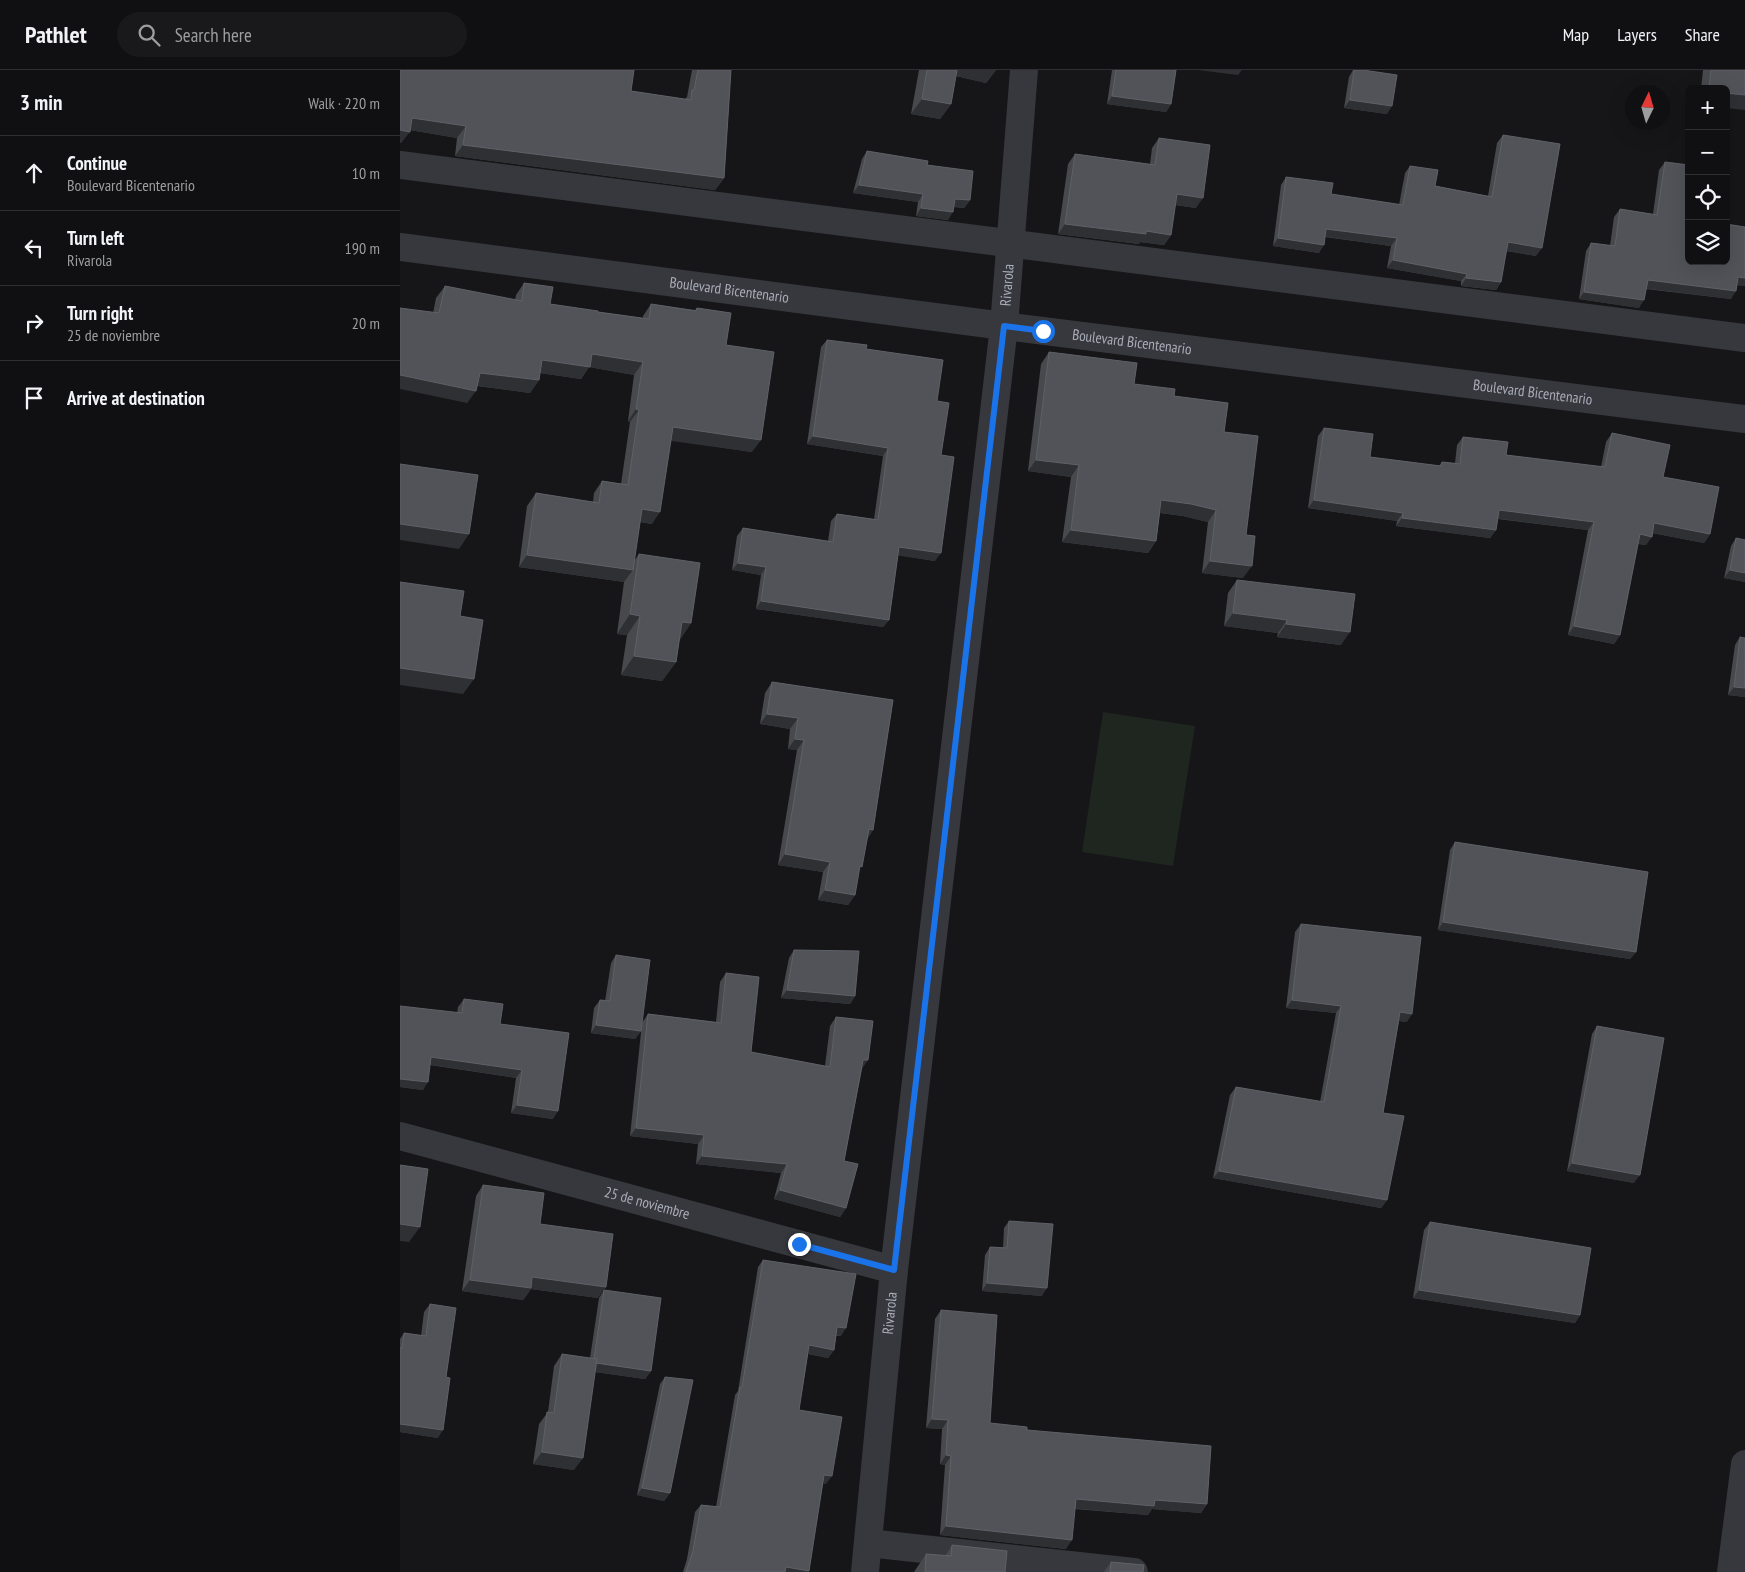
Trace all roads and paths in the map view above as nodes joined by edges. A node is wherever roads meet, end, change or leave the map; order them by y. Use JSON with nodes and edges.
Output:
{"nodes":[{"id":1,"x":1024,"y":70,"type":"edge"},
{"id":2,"x":400,"y":165,"type":"edge"},
{"id":3,"x":1010,"y":244,"type":"junction"},
{"id":4,"x":400,"y":247,"type":"edge"},
{"id":5,"x":1004,"y":326,"type":"junction"},
{"id":6,"x":1745,"y":338,"type":"edge"},
{"id":7,"x":1745,"y":420,"type":"edge"},
{"id":8,"x":400,"y":1136,"type":"edge"},
{"id":9,"x":894,"y":1270,"type":"junction"},
{"id":10,"x":1745,"y":1464,"type":"edge"},
{"id":11,"x":868,"y":1543,"type":"junction"},
{"id":12,"x":865,"y":1572,"type":"edge"},
{"id":13,"x":1134,"y":1572,"type":"edge"},
{"id":14,"x":1731,"y":1572,"type":"edge"}],
"edges":[{"from":1,"to":3,"type":"street","name":"Rivarola"},
{"from":2,"to":3,"type":"street"},
{"from":3,"to":5,"type":"street","name":"Rivarola"},
{"from":3,"to":6,"type":"street"},
{"from":4,"to":5,"type":"street","name":"Boulevard Bicentenario"},
{"from":5,"to":7,"type":"street","name":"Boulevard Bicentenario"},
{"from":5,"to":9,"type":"street","name":"Rivarola"},
{"from":8,"to":9,"type":"street","name":"25 de noviembre"},
{"from":9,"to":11,"type":"street","name":"Rivarola"},
{"from":10,"to":14,"type":"street"},
{"from":11,"to":12,"type":"street","name":"Rivarola"},
{"from":11,"to":13,"type":"street"}]}
